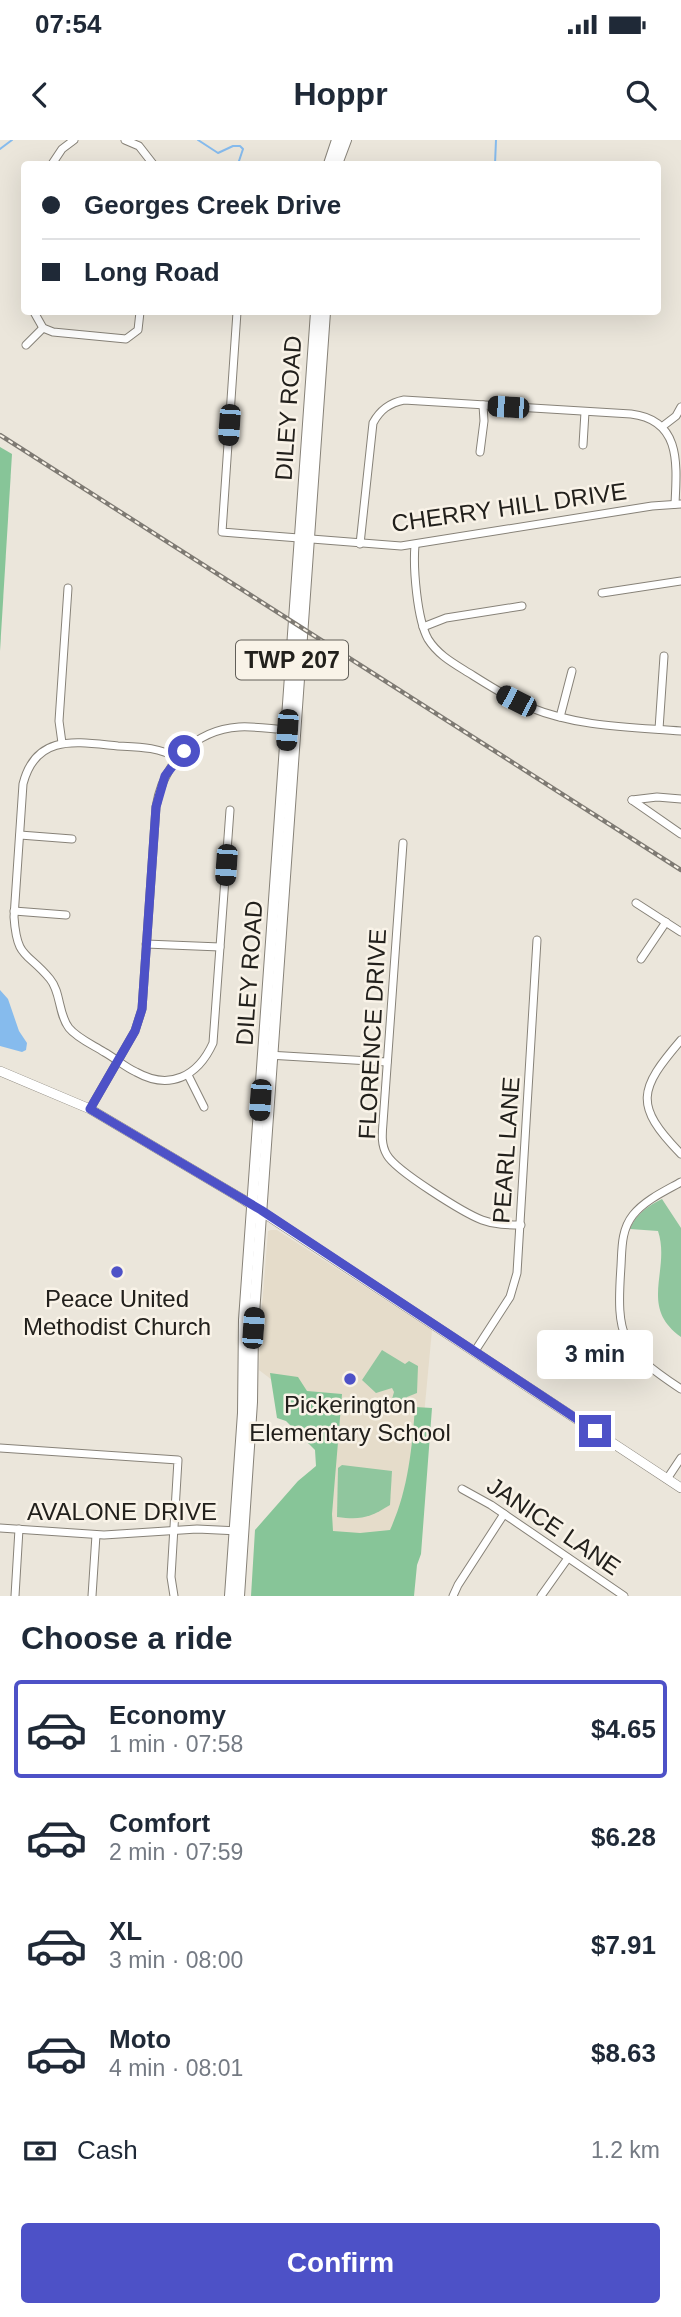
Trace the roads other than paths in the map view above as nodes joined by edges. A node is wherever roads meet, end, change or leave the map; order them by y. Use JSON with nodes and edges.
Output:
{"nodes":[{"id":1,"x":74,"y":140,"type":"edge"},
{"id":2,"x":125,"y":140,"type":"edge"},
{"id":3,"x":337,"y":140,"type":"edge"},
{"id":4,"x":346,"y":140,"type":"edge"},
{"id":5,"x":54,"y":161,"type":"edge"},
{"id":6,"x":151,"y":161,"type":"edge"},
{"id":7,"x":330,"y":161,"type":"edge"},
{"id":8,"x":338,"y":161,"type":"edge"},
{"id":9,"x":36,"y":315,"type":"edge"},
{"id":10,"x":140,"y":315,"type":"edge"},
{"id":11,"x":237,"y":315,"type":"edge"},
{"id":12,"x":316,"y":315,"type":"edge"},
{"id":13,"x":325,"y":315,"type":"edge"},
{"id":14,"x":43,"y":328,"type":"junction"},
{"id":15,"x":26,"y":345,"type":"dead end"},
{"id":16,"x":483,"y":405,"type":"junction"},
{"id":17,"x":681,"y":407,"type":"edge"},
{"id":18,"x":585,"y":412,"type":"junction"},
{"id":19,"x":663,"y":426,"type":"junction"},
{"id":20,"x":583,"y":445,"type":"dead end"},
{"id":21,"x":480,"y":452,"type":"dead end"},
{"id":22,"x":678,"y":504,"type":"edge"},
{"id":23,"x":304,"y":539,"type":"junction"},
{"id":24,"x":360,"y":544,"type":"junction"},
{"id":25,"x":415,"y":545,"type":"junction"},
{"id":26,"x":681,"y":581,"type":"edge"},
{"id":27,"x":68,"y":588,"type":"dead end"},
{"id":28,"x":602,"y":593,"type":"dead end"},
{"id":29,"x":522,"y":606,"type":"dead end"},
{"id":30,"x":423,"y":627,"type":"junction"},
{"id":31,"x":664,"y":656,"type":"dead end"},
{"id":32,"x":572,"y":671,"type":"dead end"},
{"id":33,"x":560,"y":717,"type":"junction"},
{"id":34,"x":659,"y":729,"type":"junction"},
{"id":35,"x":292,"y":730,"type":"junction"},
{"id":36,"x":681,"y":731,"type":"edge"},
{"id":37,"x":62,"y":743,"type":"junction"},
{"id":38,"x":177,"y":758,"type":"junction"},
{"id":39,"x":681,"y":799,"type":"edge"},
{"id":40,"x":230,"y":810,"type":"dead end"},
{"id":41,"x":681,"y":834,"type":"edge"},
{"id":42,"x":20,"y":835,"type":"junction"},
{"id":43,"x":72,"y":839,"type":"dead end"},
{"id":44,"x":403,"y":843,"type":"dead end"},
{"id":45,"x":636,"y":903,"type":"dead end"},
{"id":46,"x":14,"y":911,"type":"junction"},
{"id":47,"x":66,"y":915,"type":"dead end"},
{"id":48,"x":666,"y":922,"type":"junction"},
{"id":49,"x":681,"y":932,"type":"edge"},
{"id":50,"x":537,"y":940,"type":"dead end"},
{"id":51,"x":146,"y":944,"type":"junction"},
{"id":52,"x":220,"y":947,"type":"junction"},
{"id":53,"x":641,"y":960,"type":"dead end"},
{"id":54,"x":680,"y":1042,"type":"edge"},
{"id":55,"x":268,"y":1055,"type":"junction"},
{"id":56,"x":119,"y":1061,"type":"junction"},
{"id":57,"x":387,"y":1062,"type":"junction"},
{"id":58,"x":0,"y":1072,"type":"edge"},
{"id":59,"x":188,"y":1075,"type":"junction"},
{"id":60,"x":204,"y":1107,"type":"dead end"},
{"id":61,"x":90,"y":1109,"type":"junction"},
{"id":62,"x":681,"y":1154,"type":"edge"},
{"id":63,"x":681,"y":1182,"type":"edge"},
{"id":64,"x":257,"y":1208,"type":"junction"},
{"id":65,"x":521,"y":1225,"type":"junction"},
{"id":66,"x":475,"y":1352,"type":"junction"},
{"id":67,"x":681,"y":1389,"type":"edge"},
{"id":68,"x":0,"y":1448,"type":"edge"},
{"id":69,"x":681,"y":1458,"type":"edge"},
{"id":70,"x":667,"y":1479,"type":"junction"},
{"id":71,"x":681,"y":1488,"type":"edge"},
{"id":72,"x":462,"y":1489,"type":"dead end"},
{"id":73,"x":504,"y":1514,"type":"junction"},
{"id":74,"x":0,"y":1528,"type":"edge"},
{"id":75,"x":19,"y":1529,"type":"junction"},
{"id":76,"x":174,"y":1530,"type":"junction"},
{"id":77,"x":239,"y":1531,"type":"junction"},
{"id":78,"x":96,"y":1535,"type":"junction"},
{"id":79,"x":568,"y":1558,"type":"junction"},
{"id":80,"x":15,"y":1596,"type":"edge"},
{"id":81,"x":92,"y":1596,"type":"edge"},
{"id":82,"x":174,"y":1596,"type":"edge"},
{"id":83,"x":230,"y":1596,"type":"edge"},
{"id":84,"x":239,"y":1596,"type":"edge"},
{"id":85,"x":453,"y":1596,"type":"edge"},
{"id":86,"x":541,"y":1596,"type":"edge"},
{"id":87,"x":624,"y":1596,"type":"edge"}],
"edges":[{"from":1,"to":5,"type":"street"},
{"from":2,"to":6,"type":"street"},
{"from":3,"to":7,"type":"highway"},
{"from":4,"to":8,"type":"highway"},
{"from":9,"to":14,"type":"street"},
{"from":10,"to":14,"type":"street"},
{"from":11,"to":23,"type":"street","name":"CHERRY HILL DRIVE"},
{"from":12,"to":23,"type":"highway","name":"DILEY ROAD","number":"TWP 207"},
{"from":13,"to":23,"type":"highway","name":"DILEY ROAD","number":"TWP 207"},
{"from":14,"to":15,"type":"street"},
{"from":16,"to":18,"type":"street"},
{"from":16,"to":21,"type":"street"},
{"from":16,"to":24,"type":"street"},
{"from":17,"to":19,"type":"street"},
{"from":18,"to":19,"type":"street"},
{"from":18,"to":20,"type":"street"},
{"from":19,"to":22,"type":"street"},
{"from":22,"to":25,"type":"street","name":"CHERRY HILL DRIVE"},
{"from":23,"to":24,"type":"street","name":"CHERRY HILL DRIVE"},
{"from":23,"to":35,"type":"highway","name":"DILEY ROAD","number":"TWP 207"},
{"from":24,"to":25,"type":"street","name":"CHERRY HILL DRIVE"},
{"from":25,"to":30,"type":"street"},
{"from":26,"to":28,"type":"street"},
{"from":27,"to":37,"type":"street"},
{"from":29,"to":30,"type":"street"},
{"from":30,"to":33,"type":"street"},
{"from":31,"to":34,"type":"street"},
{"from":32,"to":33,"type":"street"},
{"from":33,"to":34,"type":"street"},
{"from":34,"to":36,"type":"street"},
{"from":35,"to":38,"type":"street"},
{"from":35,"to":55,"type":"highway","name":"DILEY ROAD","number":"TWP 207"},
{"from":37,"to":38,"type":"street"},
{"from":37,"to":42,"type":"street"},
{"from":38,"to":51,"type":"street"},
{"from":39,"to":41,"type":"street"},
{"from":40,"to":52,"type":"street"},
{"from":42,"to":43,"type":"street"},
{"from":42,"to":46,"type":"street"},
{"from":44,"to":57,"type":"street","name":"FLORENCE DRIVE"},
{"from":45,"to":48,"type":"street"},
{"from":46,"to":47,"type":"street"},
{"from":46,"to":56,"type":"street"},
{"from":48,"to":49,"type":"street"},
{"from":48,"to":53,"type":"street"},
{"from":50,"to":65,"type":"street","name":"PEARL LANE"},
{"from":51,"to":52,"type":"street"},
{"from":51,"to":56,"type":"street"},
{"from":52,"to":59,"type":"street"},
{"from":54,"to":62,"type":"street"},
{"from":55,"to":57,"type":"street"},
{"from":55,"to":64,"type":"highway","name":"DILEY ROAD","number":"TWP 207"},
{"from":56,"to":59,"type":"street"},
{"from":56,"to":61,"type":"street"},
{"from":57,"to":65,"type":"street","name":"FLORENCE DRIVE"},
{"from":58,"to":61,"type":"main road"},
{"from":59,"to":60,"type":"street"},
{"from":61,"to":64,"type":"main road"},
{"from":63,"to":67,"type":"street"},
{"from":64,"to":66,"type":"main road"},
{"from":64,"to":77,"type":"highway","name":"DILEY ROAD","number":"TWP 207"},
{"from":65,"to":66,"type":"street","name":"PEARL LANE"},
{"from":66,"to":70,"type":"main road"},
{"from":68,"to":76,"type":"street"},
{"from":69,"to":70,"type":"street"},
{"from":70,"to":71,"type":"main road"},
{"from":72,"to":73,"type":"street","name":"JANICE LANE"},
{"from":73,"to":79,"type":"street","name":"JANICE LANE"},
{"from":73,"to":85,"type":"street"},
{"from":74,"to":75,"type":"street","name":"AVALONE DRIVE"},
{"from":75,"to":78,"type":"street","name":"AVALONE DRIVE"},
{"from":75,"to":80,"type":"street"},
{"from":76,"to":77,"type":"street","name":"AVALONE DRIVE"},
{"from":76,"to":78,"type":"street","name":"AVALONE DRIVE"},
{"from":76,"to":82,"type":"street"},
{"from":77,"to":83,"type":"highway","name":"DILEY ROAD","number":"TWP 207"},
{"from":77,"to":84,"type":"highway","name":"DILEY ROAD","number":"TWP 207"},
{"from":78,"to":81,"type":"street"},
{"from":79,"to":86,"type":"street"},
{"from":79,"to":87,"type":"street","name":"JANICE LANE"}]}
